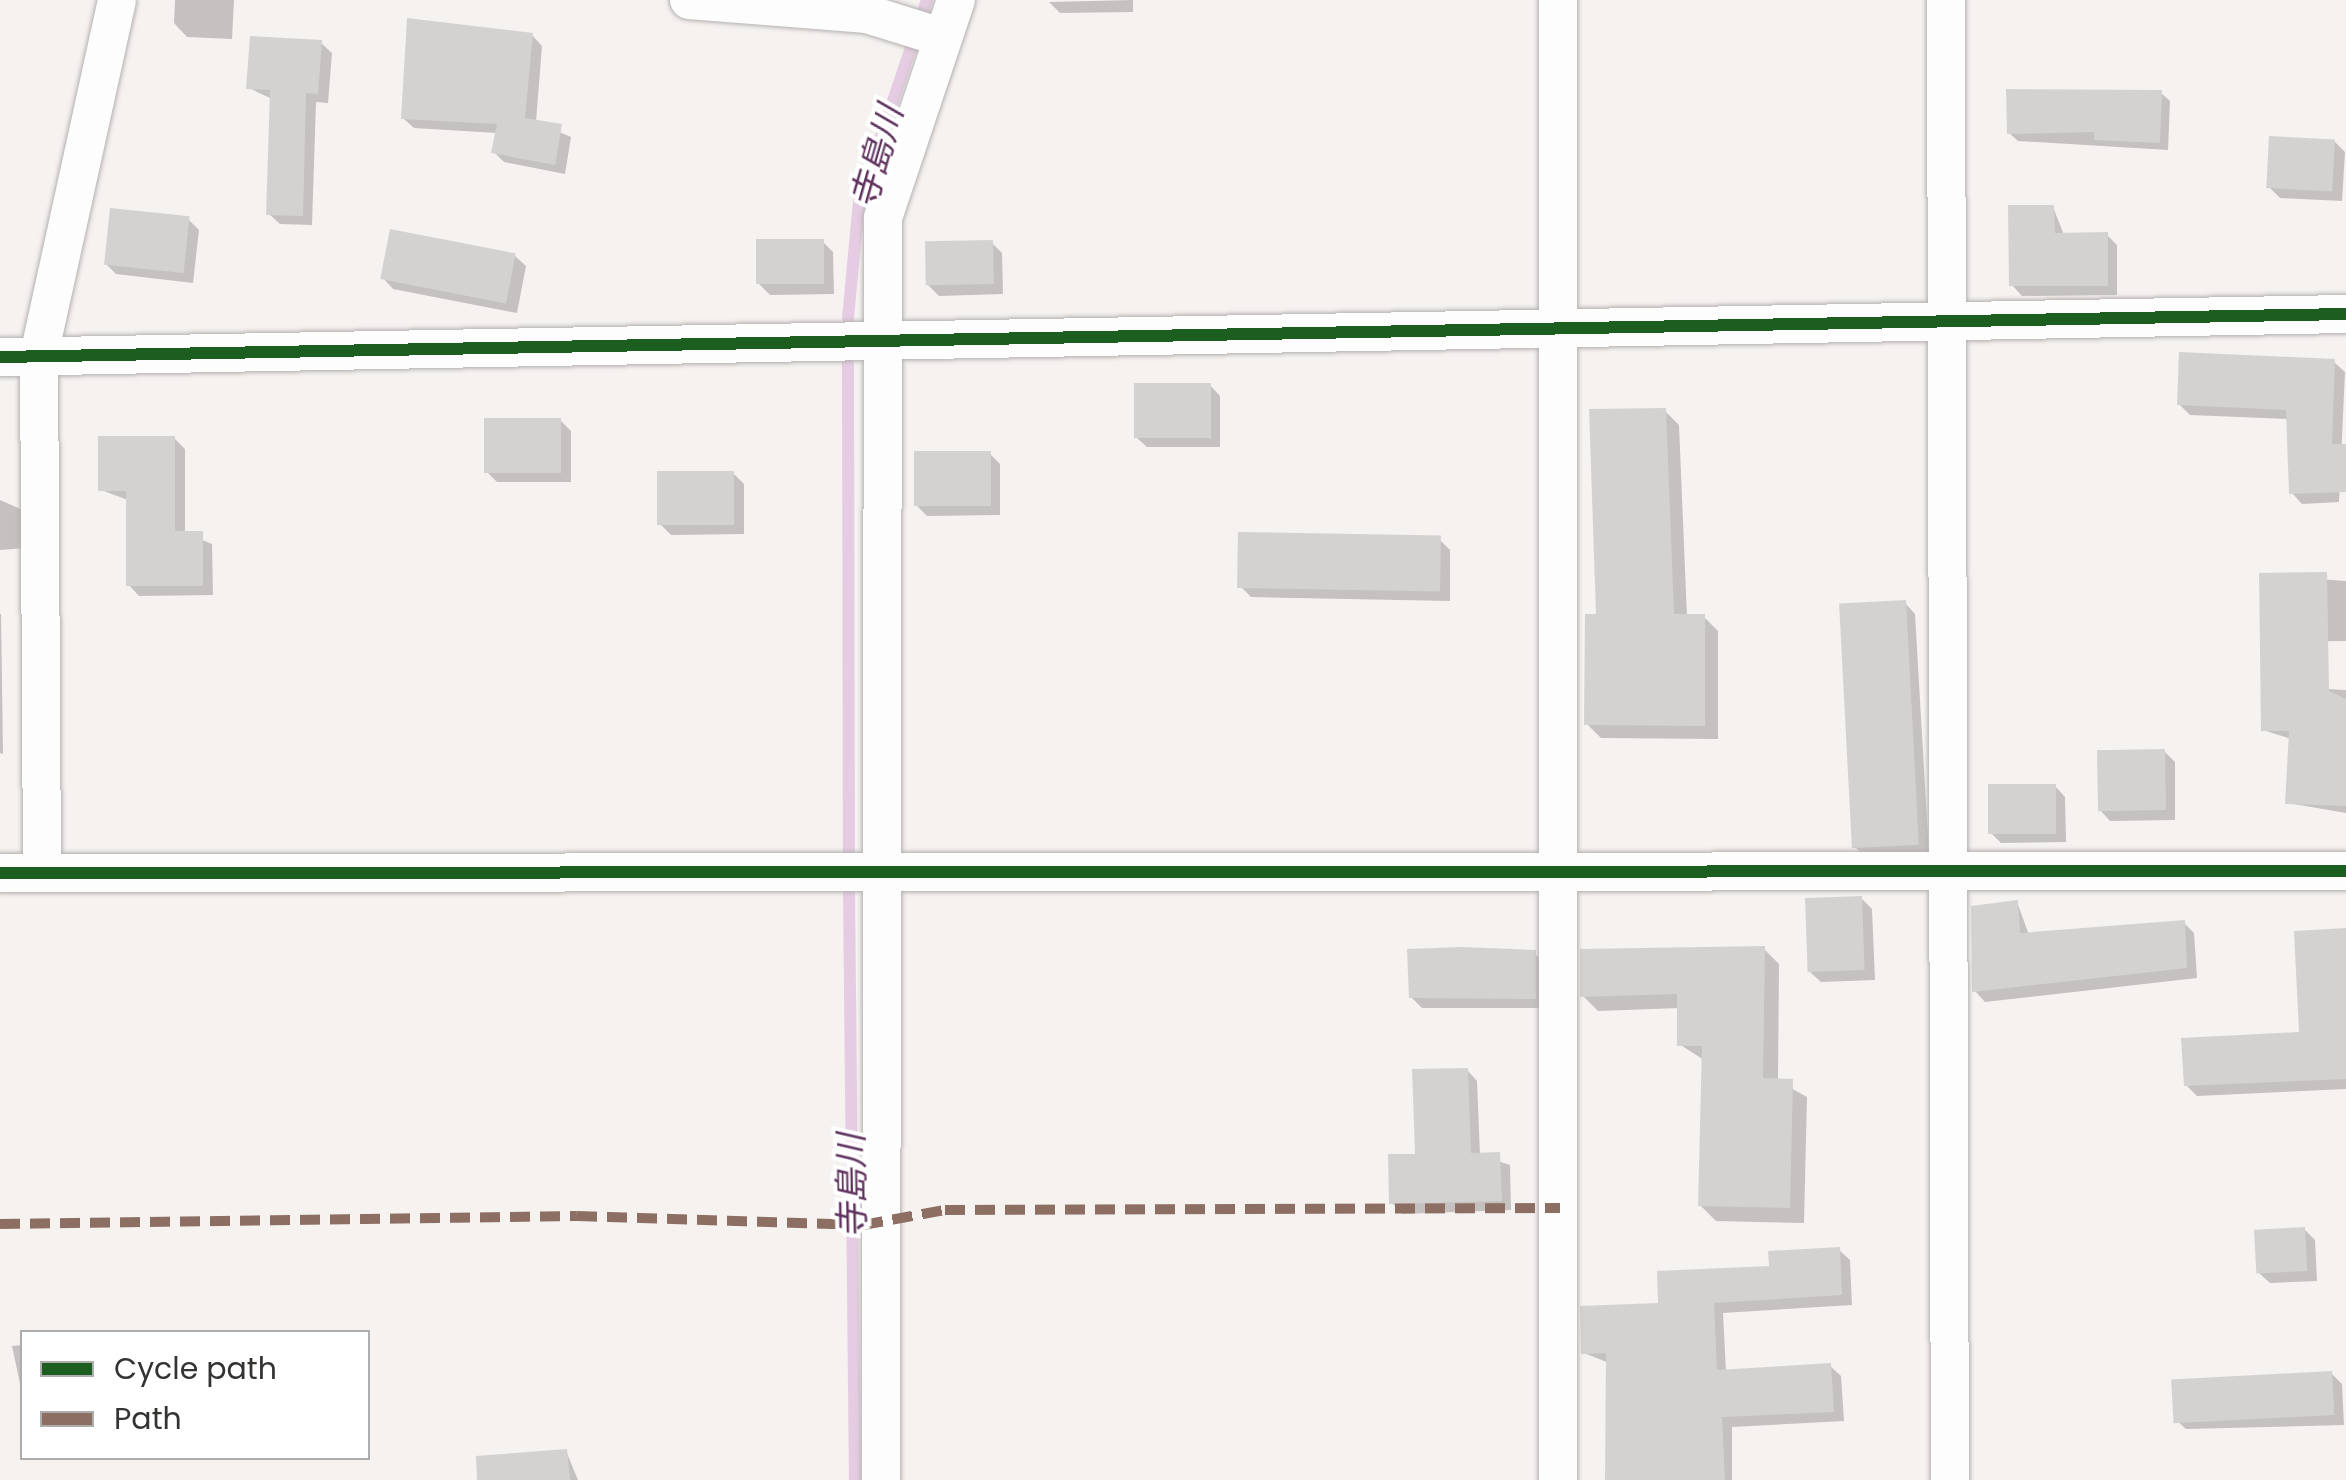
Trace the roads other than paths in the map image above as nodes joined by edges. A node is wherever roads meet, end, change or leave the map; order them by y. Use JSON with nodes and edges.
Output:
{"nodes":[{"id":1,"x":116,"y":0,"type":"edge"},
{"id":2,"x":689,"y":0,"type":"edge"},
{"id":3,"x":956,"y":0,"type":"edge"},
{"id":4,"x":1558,"y":0,"type":"edge"},
{"id":5,"x":1946,"y":0,"type":"edge"},
{"id":6,"x":924,"y":32,"type":"junction"},
{"id":7,"x":2346,"y":314,"type":"edge"},
{"id":8,"x":1944,"y":320,"type":"junction"},
{"id":9,"x":1557,"y":329,"type":"junction"},
{"id":10,"x":880,"y":340,"type":"junction"},
{"id":11,"x":39,"y":355,"type":"junction"},
{"id":12,"x":0,"y":357,"type":"edge"},
{"id":13,"x":2346,"y":871,"type":"edge"},
{"id":14,"x":0,"y":873,"type":"edge"},
{"id":15,"x":42,"y":873,"type":"junction"},
{"id":16,"x":1560,"y":873,"type":"junction"},
{"id":17,"x":880,"y":875,"type":"junction"},
{"id":18,"x":1945,"y":875,"type":"junction"},
{"id":19,"x":880,"y":1480,"type":"edge"},
{"id":20,"x":1558,"y":1480,"type":"edge"},
{"id":21,"x":1950,"y":1480,"type":"edge"}],
"edges":[{"from":1,"to":11,"type":"street"},
{"from":2,"to":6,"type":"street"},
{"from":3,"to":6,"type":"street"},
{"from":4,"to":9,"type":"street"},
{"from":5,"to":8,"type":"street"},
{"from":6,"to":10,"type":"street"},
{"from":7,"to":8,"type":"street"},
{"from":8,"to":9,"type":"street"},
{"from":8,"to":18,"type":"street"},
{"from":9,"to":10,"type":"street"},
{"from":9,"to":16,"type":"street"},
{"from":10,"to":11,"type":"street"},
{"from":10,"to":17,"type":"street"},
{"from":11,"to":12,"type":"street"},
{"from":11,"to":15,"type":"street"},
{"from":13,"to":18,"type":"street"},
{"from":14,"to":15,"type":"street"},
{"from":15,"to":17,"type":"street"},
{"from":16,"to":17,"type":"street"},
{"from":16,"to":18,"type":"street"},
{"from":16,"to":20,"type":"street"},
{"from":17,"to":19,"type":"street"},
{"from":18,"to":21,"type":"street"}]}
